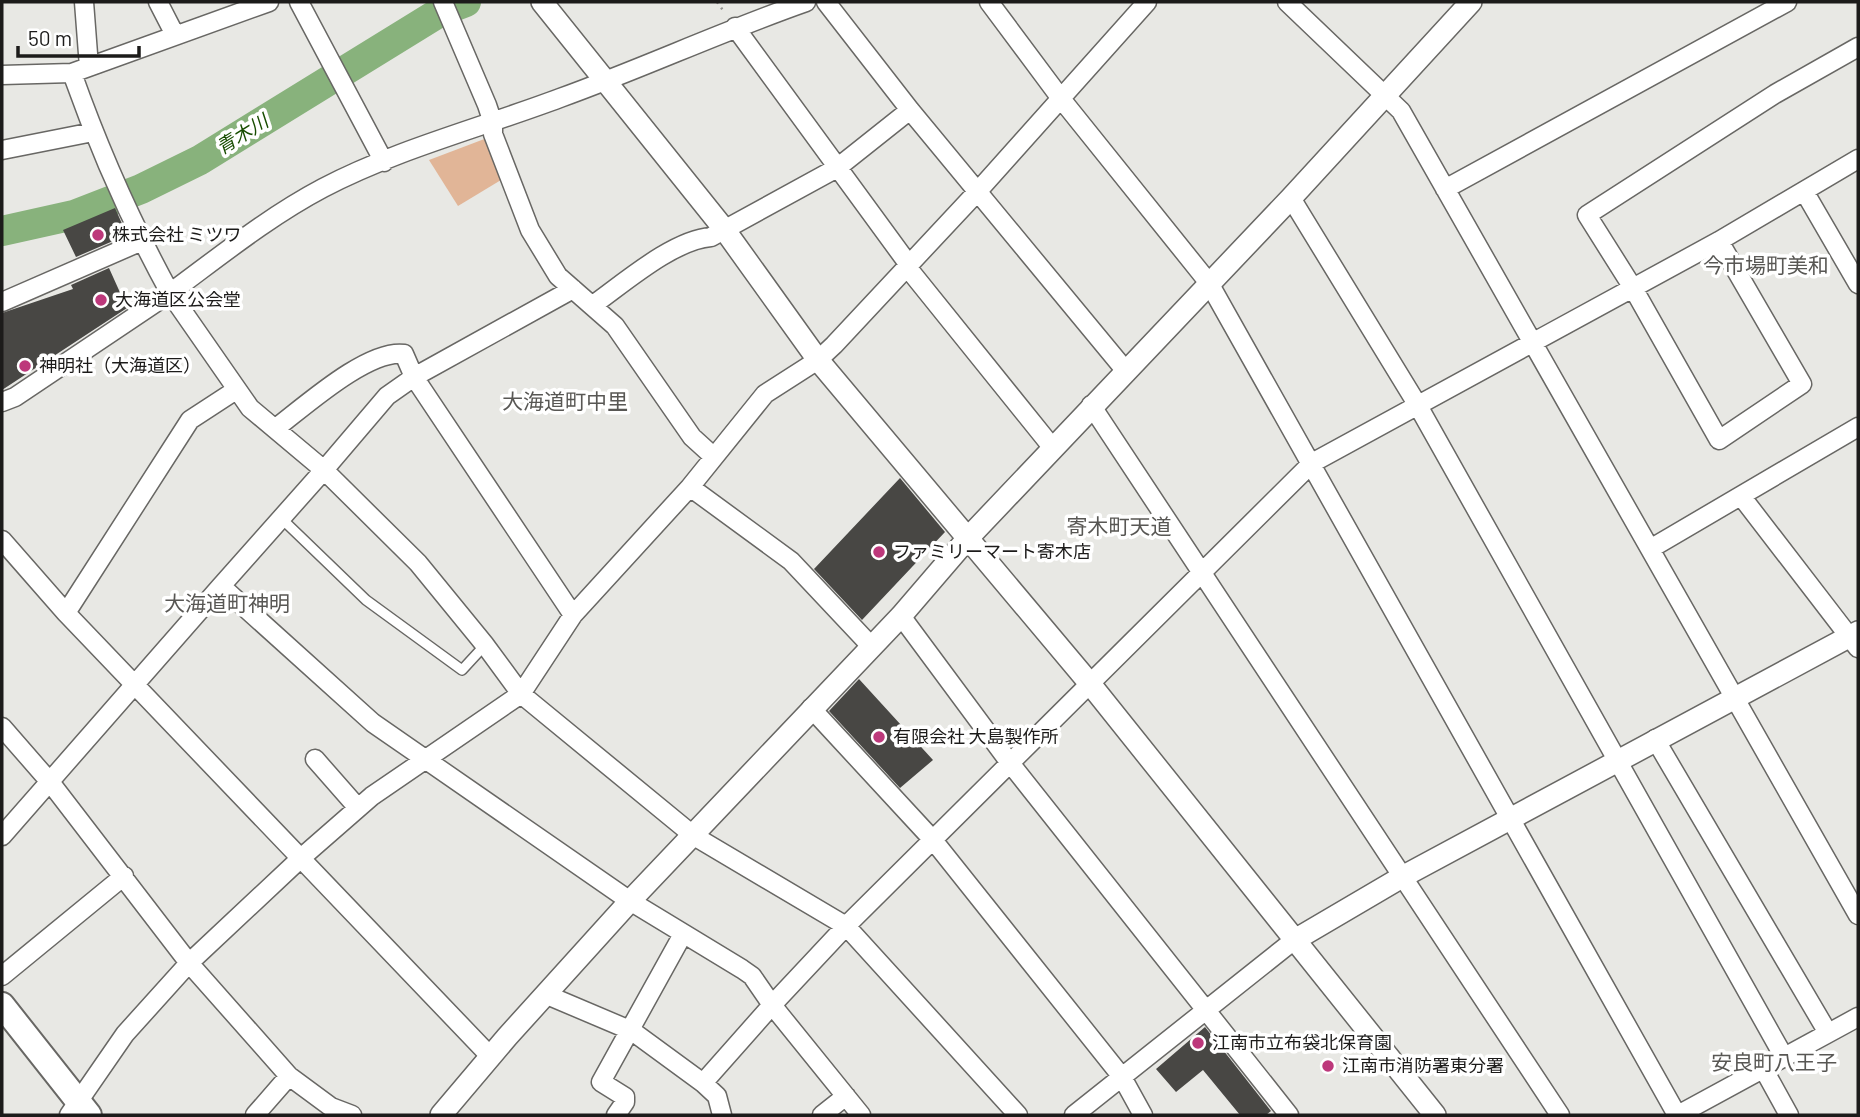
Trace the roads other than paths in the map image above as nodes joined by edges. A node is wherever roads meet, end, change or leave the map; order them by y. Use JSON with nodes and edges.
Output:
{"nodes":[{"id":1,"x":84,"y":2,"type":"edge"},
{"id":2,"x":158,"y":2,"type":"edge"},
{"id":3,"x":269,"y":2,"type":"edge"},
{"id":4,"x":299,"y":2,"type":"edge"},
{"id":5,"x":806,"y":2,"type":"edge"},
{"id":6,"x":826,"y":2,"type":"edge"},
{"id":7,"x":989,"y":2,"type":"edge"},
{"id":8,"x":1147,"y":2,"type":"edge"},
{"id":9,"x":1287,"y":2,"type":"edge"},
{"id":10,"x":1471,"y":2,"type":"edge"},
{"id":11,"x":1787,"y":2,"type":"edge"},
{"id":12,"x":542,"y":3,"type":"edge"},
{"id":13,"x":447,"y":10,"type":"edge"},
{"id":14,"x":735,"y":27,"type":"junction"},
{"id":15,"x":175,"y":35,"type":"junction"},
{"id":16,"x":1858,"y":47,"type":"edge"},
{"id":17,"x":81,"y":70,"type":"junction"},
{"id":18,"x":2,"y":75,"type":"edge"},
{"id":19,"x":605,"y":82,"type":"junction"},
{"id":20,"x":1385,"y":94,"type":"junction"},
{"id":21,"x":1062,"y":100,"type":"junction"},
{"id":22,"x":910,"y":110,"type":"junction"},
{"id":23,"x":493,"y":123,"type":"junction"},
{"id":24,"x":93,"y":132,"type":"junction"},
{"id":25,"x":2,"y":150,"type":"edge"},
{"id":26,"x":1858,"y":159,"type":"edge"},
{"id":27,"x":384,"y":162,"type":"junction"},
{"id":28,"x":837,"y":168,"type":"junction"},
{"id":29,"x":1445,"y":189,"type":"junction"},
{"id":30,"x":978,"y":191,"type":"junction"},
{"id":31,"x":1804,"y":191,"type":"junction"},
{"id":32,"x":1291,"y":198,"type":"junction"},
{"id":33,"x":724,"y":229,"type":"junction"},
{"id":34,"x":142,"y":241,"type":"junction"},
{"id":35,"x":1719,"y":241,"type":"junction"},
{"id":36,"x":908,"y":266,"type":"junction"},
{"id":37,"x":1209,"y":283,"type":"junction"},
{"id":38,"x":1858,"y":284,"type":"edge"},
{"id":39,"x":573,"y":289,"type":"junction"},
{"id":40,"x":1633,"y":289,"type":"junction"},
{"id":41,"x":170,"y":293,"type":"junction"},
{"id":42,"x":2,"y":302,"type":"edge"},
{"id":43,"x":593,"y":305,"type":"junction"},
{"id":44,"x":1533,"y":344,"type":"junction"},
{"id":45,"x":818,"y":360,"type":"junction"},
{"id":46,"x":1125,"y":370,"type":"junction"},
{"id":47,"x":414,"y":377,"type":"junction"},
{"id":48,"x":236,"y":390,"type":"junction"},
{"id":49,"x":2,"y":402,"type":"edge"},
{"id":50,"x":1417,"y":404,"type":"junction"},
{"id":51,"x":1091,"y":405,"type":"junction"},
{"id":52,"x":1858,"y":427,"type":"edge"},
{"id":53,"x":276,"y":428,"type":"junction"},
{"id":54,"x":1052,"y":447,"type":"junction"},
{"id":55,"x":714,"y":457,"type":"junction"},
{"id":56,"x":1312,"y":463,"type":"junction"},
{"id":57,"x":324,"y":470,"type":"junction"},
{"id":58,"x":690,"y":487,"type":"junction"},
{"id":59,"x":1741,"y":496,"type":"junction"},
{"id":60,"x":282,"y":519,"type":"junction"},
{"id":61,"x":968,"y":538,"type":"junction"},
{"id":62,"x":2,"y":540,"type":"edge"},
{"id":63,"x":1650,"y":549,"type":"junction"},
{"id":64,"x":1201,"y":574,"type":"junction"},
{"id":65,"x":221,"y":586,"type":"junction"},
{"id":66,"x":66,"y":613,"type":"junction"},
{"id":67,"x":573,"y":615,"type":"junction"},
{"id":68,"x":901,"y":616,"type":"junction"},
{"id":69,"x":1856,"y":639,"type":"edge"},
{"id":70,"x":485,"y":645,"type":"junction"},
{"id":71,"x":871,"y":646,"type":"junction"},
{"id":72,"x":135,"y":685,"type":"junction"},
{"id":73,"x":1091,"y":685,"type":"junction"},
{"id":74,"x":521,"y":694,"type":"junction"},
{"id":75,"x":1735,"y":696,"type":"junction"},
{"id":76,"x":811,"y":708,"type":"junction"},
{"id":77,"x":2,"y":727,"type":"edge"},
{"id":78,"x":1655,"y":740,"type":"junction"},
{"id":79,"x":315,"y":759,"type":"dead end"},
{"id":80,"x":1617,"y":759,"type":"junction"},
{"id":81,"x":424,"y":761,"type":"junction"},
{"id":82,"x":1010,"y":763,"type":"junction"},
{"id":83,"x":50,"y":782,"type":"junction"},
{"id":84,"x":358,"y":808,"type":"junction"},
{"id":85,"x":1512,"y":817,"type":"junction"},
{"id":86,"x":2,"y":836,"type":"edge"},
{"id":87,"x":694,"y":836,"type":"junction"},
{"id":88,"x":933,"y":840,"type":"junction"},
{"id":89,"x":301,"y":858,"type":"junction"},
{"id":90,"x":124,"y":876,"type":"junction"},
{"id":91,"x":1402,"y":877,"type":"junction"},
{"id":92,"x":630,"y":901,"type":"junction"},
{"id":93,"x":1858,"y":915,"type":"edge"},
{"id":94,"x":846,"y":926,"type":"junction"},
{"id":95,"x":683,"y":933,"type":"junction"},
{"id":96,"x":1293,"y":941,"type":"junction"},
{"id":97,"x":189,"y":963,"type":"junction"},
{"id":98,"x":2,"y":976,"type":"edge"},
{"id":99,"x":547,"y":995,"type":"junction"},
{"id":100,"x":2,"y":1005,"type":"edge"},
{"id":101,"x":772,"y":1005,"type":"junction"},
{"id":102,"x":1206,"y":1010,"type":"junction"},
{"id":103,"x":1858,"y":1017,"type":"edge"},
{"id":104,"x":632,"y":1031,"type":"junction"},
{"id":105,"x":1828,"y":1033,"type":"junction"},
{"id":106,"x":490,"y":1056,"type":"junction"},
{"id":107,"x":1784,"y":1057,"type":"junction"},
{"id":108,"x":1763,"y":1069,"type":"junction"},
{"id":109,"x":289,"y":1076,"type":"junction"},
{"id":110,"x":1122,"y":1077,"type":"junction"},
{"id":111,"x":703,"y":1083,"type":"junction"},
{"id":112,"x":846,"y":1096,"type":"junction"},
{"id":113,"x":79,"y":1111,"type":"edge"},
{"id":114,"x":255,"y":1115,"type":"edge"},
{"id":115,"x":352,"y":1115,"type":"edge"},
{"id":116,"x":441,"y":1115,"type":"edge"},
{"id":117,"x":616,"y":1115,"type":"edge"},
{"id":118,"x":722,"y":1115,"type":"edge"},
{"id":119,"x":822,"y":1115,"type":"edge"},
{"id":120,"x":861,"y":1115,"type":"edge"},
{"id":121,"x":1018,"y":1115,"type":"edge"},
{"id":122,"x":1074,"y":1115,"type":"edge"},
{"id":123,"x":1143,"y":1115,"type":"edge"},
{"id":124,"x":1289,"y":1115,"type":"edge"},
{"id":125,"x":1435,"y":1115,"type":"edge"},
{"id":126,"x":1560,"y":1115,"type":"edge"},
{"id":127,"x":1678,"y":1115,"type":"edge"},
{"id":128,"x":1789,"y":1115,"type":"edge"}],
"edges":[{"from":1,"to":17,"type":"street"},
{"from":2,"to":15,"type":"street"},
{"from":3,"to":15,"type":"street"},
{"from":4,"to":27,"type":"street"},
{"from":5,"to":14,"type":"street"},
{"from":6,"to":22,"type":"street"},
{"from":7,"to":21,"type":"street"},
{"from":8,"to":21,"type":"street"},
{"from":9,"to":20,"type":"street"},
{"from":10,"to":20,"type":"street"},
{"from":11,"to":29,"type":"street"},
{"from":12,"to":19,"type":"street"},
{"from":13,"to":23,"type":"street"},
{"from":14,"to":19,"type":"street"},
{"from":14,"to":28,"type":"street"},
{"from":15,"to":17,"type":"street"},
{"from":16,"to":40,"type":"street"},
{"from":17,"to":18,"type":"street"},
{"from":17,"to":24,"type":"street"},
{"from":19,"to":23,"type":"street"},
{"from":19,"to":33,"type":"street"},
{"from":20,"to":29,"type":"street"},
{"from":20,"to":32,"type":"street"},
{"from":21,"to":30,"type":"street"},
{"from":21,"to":37,"type":"street"},
{"from":22,"to":28,"type":"street"},
{"from":22,"to":30,"type":"street"},
{"from":23,"to":27,"type":"street"},
{"from":23,"to":39,"type":"street"},
{"from":24,"to":25,"type":"street"},
{"from":24,"to":34,"type":"street"},
{"from":26,"to":31,"type":"street"},
{"from":27,"to":41,"type":"street"},
{"from":28,"to":33,"type":"street"},
{"from":28,"to":36,"type":"street"},
{"from":29,"to":44,"type":"street"},
{"from":30,"to":36,"type":"street"},
{"from":30,"to":46,"type":"street"},
{"from":31,"to":35,"type":"street"},
{"from":31,"to":38,"type":"street"},
{"from":32,"to":37,"type":"street"},
{"from":32,"to":50,"type":"street"},
{"from":33,"to":43,"type":"street"},
{"from":33,"to":45,"type":"street"},
{"from":34,"to":41,"type":"street"},
{"from":34,"to":42,"type":"street"},
{"from":35,"to":40,"type":"street"},
{"from":35,"to":40,"type":"street"},
{"from":36,"to":45,"type":"street"},
{"from":36,"to":54,"type":"street"},
{"from":37,"to":46,"type":"street"},
{"from":37,"to":56,"type":"street"},
{"from":39,"to":43,"type":"street"},
{"from":39,"to":47,"type":"street"},
{"from":40,"to":44,"type":"street"},
{"from":41,"to":48,"type":"street"},
{"from":41,"to":49,"type":"street"},
{"from":43,"to":55,"type":"street"},
{"from":44,"to":50,"type":"street"},
{"from":44,"to":63,"type":"street"},
{"from":45,"to":55,"type":"street"},
{"from":45,"to":61,"type":"street"},
{"from":46,"to":51,"type":"street"},
{"from":47,"to":53,"type":"street"},
{"from":47,"to":57,"type":"street"},
{"from":47,"to":67,"type":"street"},
{"from":48,"to":53,"type":"street"},
{"from":48,"to":66,"type":"street"},
{"from":50,"to":56,"type":"street"},
{"from":50,"to":80,"type":"street"},
{"from":51,"to":54,"type":"street"},
{"from":51,"to":64,"type":"street"},
{"from":52,"to":59,"type":"street"},
{"from":53,"to":57,"type":"street"},
{"from":54,"to":61,"type":"street"},
{"from":55,"to":58,"type":"street"},
{"from":56,"to":64,"type":"street"},
{"from":56,"to":85,"type":"street"},
{"from":57,"to":60,"type":"street"},
{"from":57,"to":70,"type":"street"},
{"from":58,"to":67,"type":"street"},
{"from":58,"to":71,"type":"street"},
{"from":59,"to":63,"type":"street"},
{"from":59,"to":69,"type":"street"},
{"from":60,"to":65,"type":"street"},
{"from":60,"to":70,"type":"lane"},
{"from":61,"to":68,"type":"street"},
{"from":61,"to":73,"type":"street"},
{"from":62,"to":66,"type":"street"},
{"from":63,"to":75,"type":"street"},
{"from":64,"to":73,"type":"street"},
{"from":64,"to":91,"type":"street"},
{"from":65,"to":72,"type":"street"},
{"from":65,"to":81,"type":"street"},
{"from":66,"to":72,"type":"street"},
{"from":67,"to":74,"type":"street"},
{"from":68,"to":71,"type":"street"},
{"from":68,"to":82,"type":"street"},
{"from":69,"to":75,"type":"street"},
{"from":70,"to":74,"type":"street"},
{"from":71,"to":76,"type":"street"},
{"from":72,"to":83,"type":"street"},
{"from":72,"to":89,"type":"street"},
{"from":73,"to":82,"type":"street"},
{"from":73,"to":96,"type":"street"},
{"from":74,"to":81,"type":"street"},
{"from":74,"to":87,"type":"street"},
{"from":75,"to":78,"type":"street"},
{"from":75,"to":93,"type":"street"},
{"from":76,"to":87,"type":"street"},
{"from":76,"to":88,"type":"street"},
{"from":77,"to":83,"type":"street"},
{"from":78,"to":80,"type":"street"},
{"from":78,"to":105,"type":"street"},
{"from":79,"to":84,"type":"street"},
{"from":80,"to":85,"type":"street"},
{"from":80,"to":107,"type":"street"},
{"from":81,"to":84,"type":"street"},
{"from":81,"to":92,"type":"street"},
{"from":82,"to":88,"type":"street"},
{"from":82,"to":102,"type":"street"},
{"from":83,"to":86,"type":"street"},
{"from":83,"to":90,"type":"street"},
{"from":84,"to":89,"type":"street"},
{"from":85,"to":91,"type":"street"},
{"from":85,"to":127,"type":"street"},
{"from":87,"to":92,"type":"street"},
{"from":87,"to":94,"type":"street"},
{"from":88,"to":94,"type":"street"},
{"from":88,"to":110,"type":"street"},
{"from":89,"to":97,"type":"street"},
{"from":89,"to":106,"type":"street"},
{"from":90,"to":97,"type":"street"},
{"from":90,"to":98,"type":"street"},
{"from":91,"to":96,"type":"street"},
{"from":91,"to":126,"type":"street"},
{"from":92,"to":95,"type":"street"},
{"from":92,"to":99,"type":"street"},
{"from":94,"to":101,"type":"street"},
{"from":94,"to":121,"type":"street"},
{"from":95,"to":101,"type":"street"},
{"from":95,"to":104,"type":"street"},
{"from":96,"to":102,"type":"street"},
{"from":96,"to":125,"type":"street"},
{"from":97,"to":109,"type":"street"},
{"from":97,"to":113,"type":"street"},
{"from":99,"to":104,"type":"street"},
{"from":99,"to":106,"type":"street"},
{"from":100,"to":113,"type":"main road"},
{"from":101,"to":111,"type":"street"},
{"from":101,"to":112,"type":"street"},
{"from":102,"to":110,"type":"street"},
{"from":102,"to":124,"type":"street"},
{"from":103,"to":105,"type":"street"},
{"from":104,"to":111,"type":"street"},
{"from":104,"to":117,"type":"street"},
{"from":105,"to":107,"type":"street"},
{"from":106,"to":116,"type":"street"},
{"from":107,"to":108,"type":"street"},
{"from":108,"to":127,"type":"street"},
{"from":108,"to":128,"type":"street"},
{"from":109,"to":114,"type":"street"},
{"from":109,"to":115,"type":"street"},
{"from":110,"to":122,"type":"street"},
{"from":110,"to":123,"type":"street"},
{"from":111,"to":118,"type":"street"},
{"from":112,"to":119,"type":"street"},
{"from":112,"to":120,"type":"street"}]}
